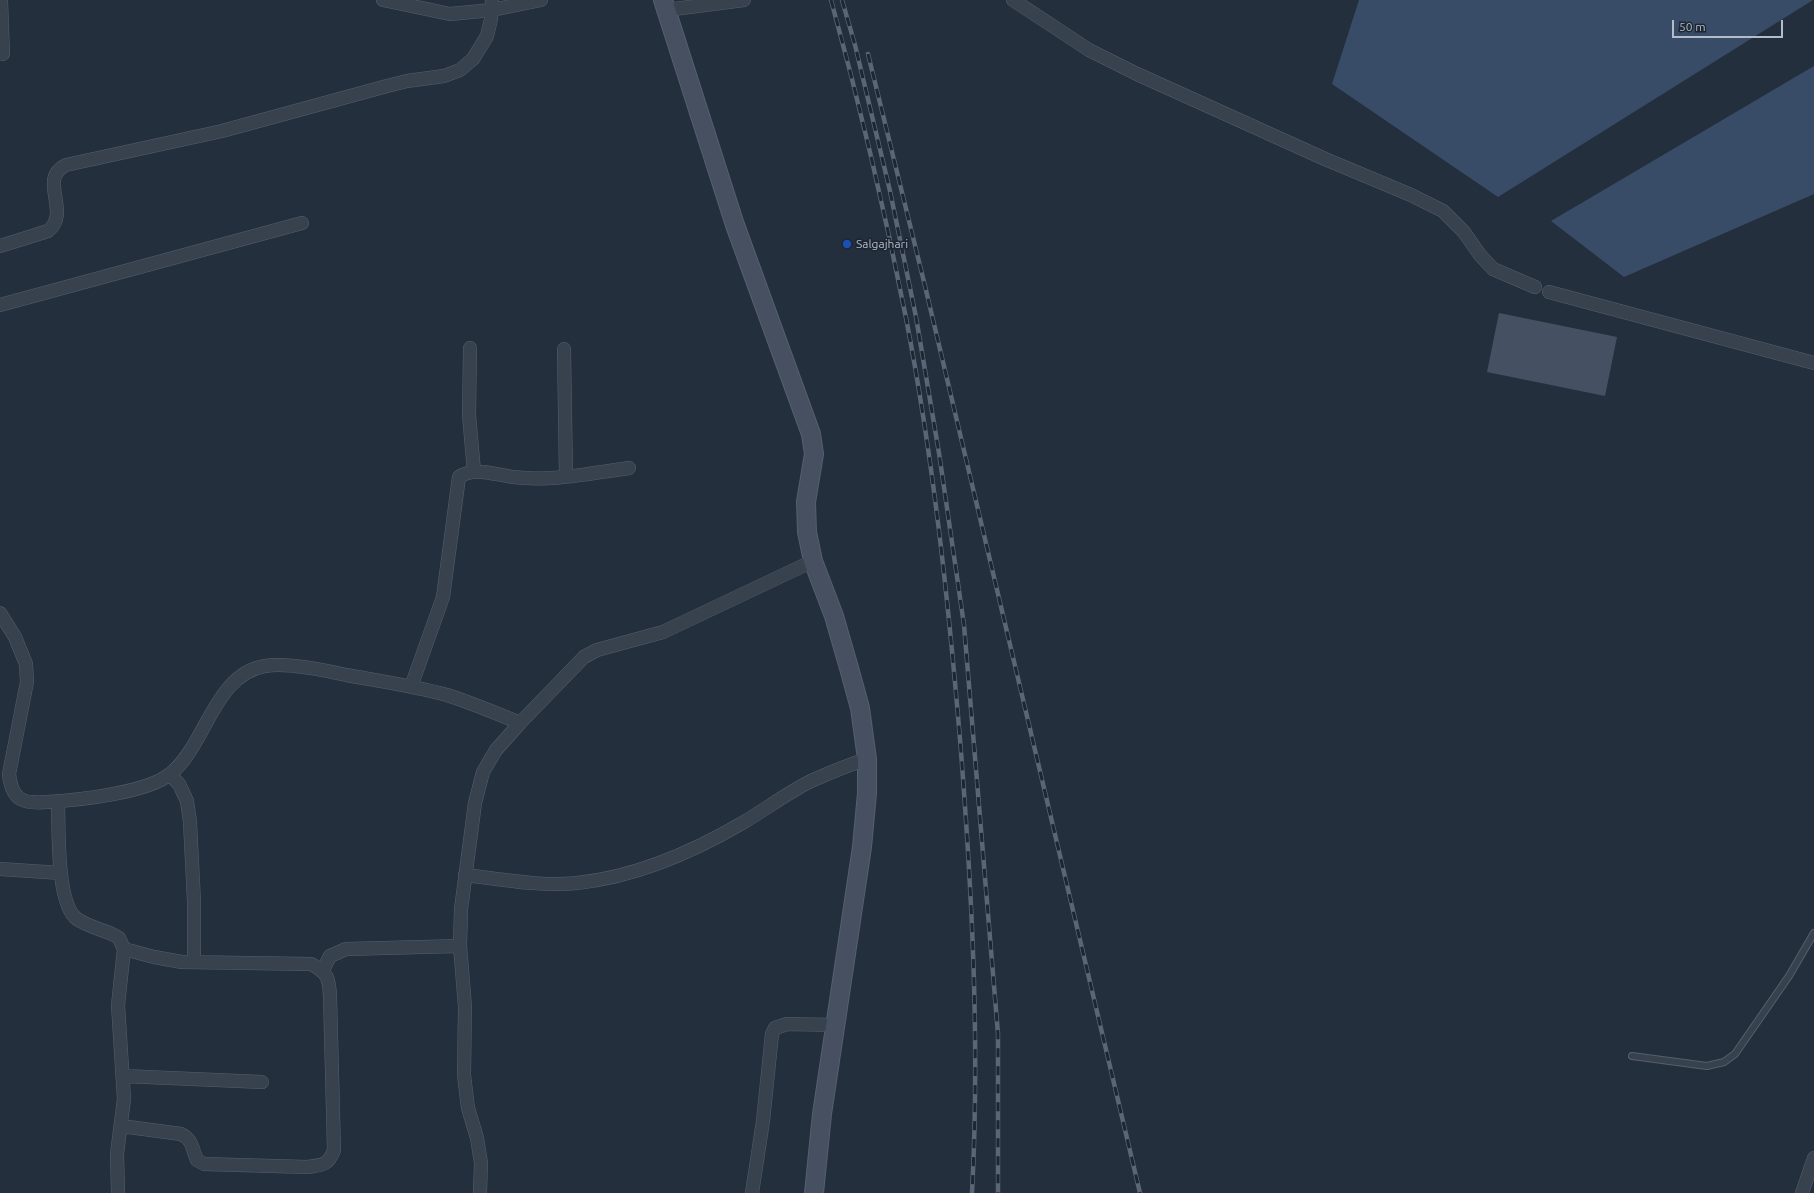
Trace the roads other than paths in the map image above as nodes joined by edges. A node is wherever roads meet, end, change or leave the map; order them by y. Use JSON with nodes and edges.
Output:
{"nodes":[{"id":1,"x":1,"y":0,"type":"edge"},
{"id":2,"x":383,"y":0,"type":"edge"},
{"id":3,"x":541,"y":0,"type":"edge"},
{"id":4,"x":744,"y":0,"type":"edge"},
{"id":5,"x":1013,"y":0,"type":"edge"},
{"id":6,"x":492,"y":5,"type":"edge"},
{"id":7,"x":664,"y":5,"type":"edge"},
{"id":8,"x":3,"y":54,"type":"dead end"},
{"id":9,"x":302,"y":223,"type":"dead end"},
{"id":10,"x":0,"y":246,"type":"edge"},
{"id":11,"x":1535,"y":287,"type":"dead end"},
{"id":12,"x":1549,"y":292,"type":"dead end"},
{"id":13,"x":0,"y":305,"type":"edge"},
{"id":14,"x":470,"y":348,"type":"dead end"},
{"id":15,"x":564,"y":349,"type":"dead end"},
{"id":16,"x":1814,"y":363,"type":"edge"},
{"id":17,"x":629,"y":468,"type":"dead end"},
{"id":18,"x":474,"y":471,"type":"junction"},
{"id":19,"x":566,"y":477,"type":"junction"},
{"id":20,"x":813,"y":561,"type":"junction"},
{"id":21,"x":0,"y":613,"type":"edge"},
{"id":22,"x":412,"y":687,"type":"junction"},
{"id":23,"x":520,"y":724,"type":"junction"},
{"id":24,"x":867,"y":759,"type":"junction"},
{"id":25,"x":170,"y":775,"type":"junction"},
{"id":26,"x":58,"y":802,"type":"junction"},
{"id":27,"x":0,"y":869,"type":"edge"},
{"id":28,"x":61,"y":873,"type":"junction"},
{"id":29,"x":465,"y":875,"type":"junction"},
{"id":30,"x":1814,"y":933,"type":"edge"},
{"id":31,"x":460,"y":946,"type":"junction"},
{"id":32,"x":124,"y":949,"type":"junction"},
{"id":33,"x":194,"y":962,"type":"junction"},
{"id":34,"x":322,"y":970,"type":"junction"},
{"id":35,"x":836,"y":1025,"type":"junction"},
{"id":36,"x":1632,"y":1056,"type":"dead end"},
{"id":37,"x":123,"y":1076,"type":"junction"},
{"id":38,"x":262,"y":1082,"type":"dead end"},
{"id":39,"x":121,"y":1126,"type":"junction"},
{"id":40,"x":1814,"y":1158,"type":"edge"},
{"id":41,"x":118,"y":1193,"type":"edge"},
{"id":42,"x":480,"y":1193,"type":"edge"},
{"id":43,"x":752,"y":1193,"type":"edge"},
{"id":44,"x":814,"y":1193,"type":"edge"},
{"id":45,"x":1802,"y":1193,"type":"edge"}],
"edges":[{"from":1,"to":8,"type":"street"},
{"from":2,"to":6,"type":"street"},
{"from":3,"to":6,"type":"street"},
{"from":4,"to":7,"type":"street"},
{"from":5,"to":11,"type":"street"},
{"from":6,"to":10,"type":"street"},
{"from":7,"to":20,"type":"main road"},
{"from":9,"to":13,"type":"street"},
{"from":12,"to":16,"type":"street"},
{"from":14,"to":18,"type":"street"},
{"from":15,"to":19,"type":"street"},
{"from":17,"to":19,"type":"street"},
{"from":18,"to":19,"type":"street"},
{"from":18,"to":22,"type":"street"},
{"from":20,"to":23,"type":"street"},
{"from":20,"to":24,"type":"main road"},
{"from":21,"to":26,"type":"street"},
{"from":22,"to":23,"type":"street"},
{"from":22,"to":25,"type":"street"},
{"from":23,"to":29,"type":"street"},
{"from":24,"to":29,"type":"street"},
{"from":24,"to":35,"type":"main road"},
{"from":25,"to":26,"type":"street"},
{"from":25,"to":33,"type":"street"},
{"from":26,"to":28,"type":"street"},
{"from":27,"to":28,"type":"street"},
{"from":28,"to":32,"type":"street"},
{"from":29,"to":31,"type":"street"},
{"from":30,"to":36,"type":"lane"},
{"from":31,"to":34,"type":"street"},
{"from":31,"to":42,"type":"street"},
{"from":32,"to":33,"type":"street"},
{"from":32,"to":37,"type":"street"},
{"from":33,"to":34,"type":"street"},
{"from":34,"to":39,"type":"street"},
{"from":35,"to":43,"type":"street"},
{"from":35,"to":44,"type":"main road"},
{"from":37,"to":38,"type":"street"},
{"from":37,"to":39,"type":"street"},
{"from":39,"to":41,"type":"street"},
{"from":40,"to":45,"type":"street"}]}
